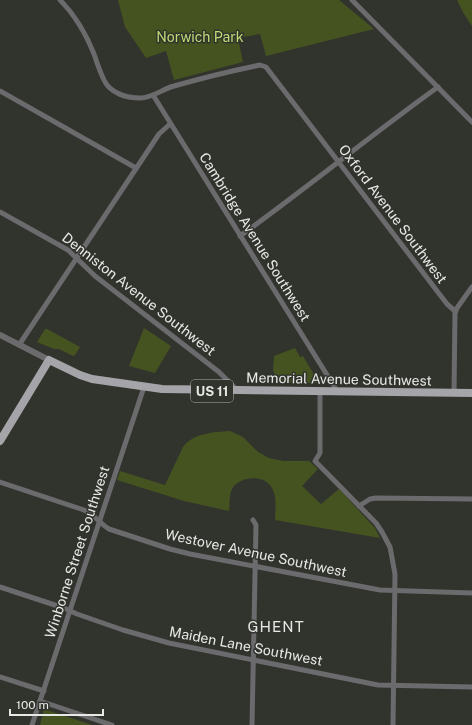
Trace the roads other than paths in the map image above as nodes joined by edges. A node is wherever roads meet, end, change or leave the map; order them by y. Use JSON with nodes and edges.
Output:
{"nodes":[{"id":1,"x":60,"y":0,"type":"edge"},
{"id":2,"x":352,"y":0,"type":"edge"},
{"id":3,"x":438,"y":87,"type":"junction"},
{"id":4,"x":0,"y":91,"type":"edge"},
{"id":5,"x":153,"y":95,"type":"junction"},
{"id":6,"x":472,"y":122,"type":"edge"},
{"id":7,"x":170,"y":124,"type":"junction"},
{"id":8,"x":338,"y":161,"type":"junction"},
{"id":9,"x":136,"y":168,"type":"junction"},
{"id":10,"x":0,"y":212,"type":"edge"},
{"id":11,"x":240,"y":236,"type":"junction"},
{"id":12,"x":77,"y":258,"type":"junction"},
{"id":13,"x":472,"y":287,"type":"edge"},
{"id":14,"x":469,"y":295,"type":"edge"},
{"id":15,"x":455,"y":311,"type":"junction"},
{"id":16,"x":0,"y":335,"type":"edge"},
{"id":17,"x":19,"y":345,"type":"junction"},
{"id":18,"x":49,"y":360,"type":"junction"},
{"id":19,"x":144,"y":387,"type":"junction"},
{"id":20,"x":238,"y":391,"type":"junction"},
{"id":21,"x":337,"y":391,"type":"junction"},
{"id":22,"x":320,"y":392,"type":"junction"},
{"id":23,"x":454,"y":393,"type":"junction"},
{"id":24,"x":472,"y":393,"type":"edge"},
{"id":25,"x":0,"y":441,"type":"edge"},
{"id":26,"x":0,"y":482,"type":"edge"},
{"id":27,"x":472,"y":499,"type":"edge"},
{"id":28,"x":359,"y":506,"type":"junction"},
{"id":29,"x":253,"y":520,"type":"dead end"},
{"id":30,"x":100,"y":521,"type":"junction"},
{"id":31,"x":255,"y":566,"type":"junction"},
{"id":32,"x":0,"y":587,"type":"edge"},
{"id":33,"x":395,"y":591,"type":"junction"},
{"id":34,"x":472,"y":593,"type":"edge"},
{"id":35,"x":70,"y":611,"type":"junction"},
{"id":36,"x":253,"y":660,"type":"junction"},
{"id":37,"x":0,"y":677,"type":"edge"},
{"id":38,"x":394,"y":686,"type":"junction"},
{"id":39,"x":472,"y":687,"type":"edge"},
{"id":40,"x":44,"y":691,"type":"junction"},
{"id":41,"x":40,"y":701,"type":"junction"},
{"id":42,"x":32,"y":725,"type":"edge"},
{"id":43,"x":112,"y":725,"type":"edge"},
{"id":44,"x":252,"y":725,"type":"edge"},
{"id":45,"x":393,"y":725,"type":"edge"}],
"edges":[{"from":1,"to":5,"type":"street"},
{"from":2,"to":3,"type":"street"},
{"from":3,"to":6,"type":"street"},
{"from":3,"to":8,"type":"street"},
{"from":4,"to":9,"type":"street"},
{"from":5,"to":7,"type":"street","name":"Cambridge Avenue Southwest"},
{"from":5,"to":8,"type":"street","name":"Oxford Avenue Southwest"},
{"from":7,"to":9,"type":"street"},
{"from":7,"to":11,"type":"street","name":"Cambridge Avenue Southwest"},
{"from":8,"to":11,"type":"street"},
{"from":8,"to":15,"type":"street","name":"Oxford Avenue Southwest"},
{"from":9,"to":12,"type":"street"},
{"from":10,"to":12,"type":"street","name":"Denniston Avenue Southwest"},
{"from":11,"to":21,"type":"street","name":"Cambridge Avenue Southwest"},
{"from":12,"to":17,"type":"street"},
{"from":12,"to":20,"type":"street","name":"Denniston Avenue Southwest"},
{"from":13,"to":14,"type":"street"},
{"from":14,"to":15,"type":"street"},
{"from":15,"to":23,"type":"street"},
{"from":16,"to":17,"type":"street","name":"Memorial Avenue Southwest"},
{"from":17,"to":18,"type":"street","name":"Memorial Avenue Southwest"},
{"from":18,"to":19,"type":"main road","name":"Memorial Avenue Southwest","number":"US 11"},
{"from":18,"to":25,"type":"main road"},
{"from":19,"to":20,"type":"main road","name":"Memorial Avenue Southwest","number":"US 11"},
{"from":19,"to":30,"type":"street","name":"Winborne Street Southwest"},
{"from":20,"to":22,"type":"main road","name":"Memorial Avenue Southwest","number":"US 11"},
{"from":21,"to":22,"type":"main road","name":"Memorial Avenue Southwest","number":"US 11"},
{"from":21,"to":23,"type":"main road","name":"Memorial Avenue Southwest","number":"US 11"},
{"from":22,"to":28,"type":"street"},
{"from":23,"to":24,"type":"main road","name":"Memorial Avenue Southwest","number":"US 11"},
{"from":26,"to":30,"type":"street","name":"Westover Avenue Southwest"},
{"from":27,"to":28,"type":"street"},
{"from":28,"to":33,"type":"street"},
{"from":29,"to":31,"type":"street"},
{"from":30,"to":31,"type":"street","name":"Westover Avenue Southwest"},
{"from":30,"to":35,"type":"street","name":"Winborne Street Southwest"},
{"from":31,"to":33,"type":"street","name":"Westover Avenue Southwest"},
{"from":31,"to":36,"type":"street"},
{"from":32,"to":35,"type":"street","name":"Maiden Lane Southwest"},
{"from":33,"to":34,"type":"street","name":"Westover Avenue Southwest"},
{"from":33,"to":38,"type":"street"},
{"from":35,"to":36,"type":"street","name":"Maiden Lane Southwest"},
{"from":35,"to":40,"type":"street","name":"Winborne Street Southwest"},
{"from":36,"to":38,"type":"street","name":"Maiden Lane Southwest"},
{"from":36,"to":44,"type":"street"},
{"from":37,"to":40,"type":"street"},
{"from":38,"to":39,"type":"street","name":"Maiden Lane Southwest"},
{"from":38,"to":45,"type":"street"},
{"from":40,"to":41,"type":"street","name":"Winborne Street Southwest"},
{"from":41,"to":42,"type":"street","name":"Winborne Street Southwest"},
{"from":41,"to":43,"type":"street"}]}
